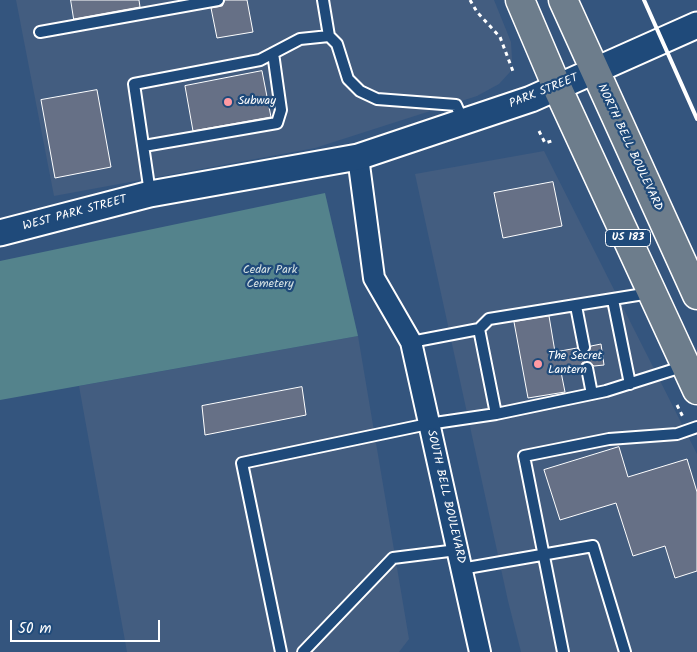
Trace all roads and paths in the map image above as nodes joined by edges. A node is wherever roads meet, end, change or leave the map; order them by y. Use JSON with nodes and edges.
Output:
{"nodes":[{"id":1,"x":218,"y":0,"type":"edge"},
{"id":2,"x":322,"y":0,"type":"edge"},
{"id":3,"x":470,"y":0,"type":"edge"},
{"id":4,"x":520,"y":0,"type":"edge"},
{"id":5,"x":563,"y":0,"type":"edge"},
{"id":6,"x":697,"y":25,"type":"edge"},
{"id":7,"x":40,"y":32,"type":"dead end"},
{"id":8,"x":330,"y":36,"type":"junction"},
{"id":9,"x":273,"y":53,"type":"junction"},
{"id":10,"x":594,"y":71,"type":"junction"},
{"id":11,"x":514,"y":74,"type":"dead end"},
{"id":12,"x":557,"y":87,"type":"junction"},
{"id":13,"x":463,"y":121,"type":"junction"},
{"id":14,"x":540,"y":131,"type":"dead end"},
{"id":15,"x":542,"y":136,"type":"dead end"},
{"id":16,"x":144,"y":146,"type":"junction"},
{"id":17,"x":358,"y":157,"type":"junction"},
{"id":18,"x":150,"y":194,"type":"junction"},
{"id":19,"x":0,"y":233,"type":"edge"},
{"id":20,"x":653,"y":292,"type":"junction"},
{"id":21,"x":697,"y":295,"type":"edge"},
{"id":22,"x":613,"y":300,"type":"junction"},
{"id":23,"x":576,"y":306,"type":"junction"},
{"id":24,"x":479,"y":329,"type":"junction"},
{"id":25,"x":411,"y":342,"type":"junction"},
{"id":26,"x":584,"y":347,"type":"dead end"},
{"id":27,"x":587,"y":368,"type":"dead end"},
{"id":28,"x":692,"y":378,"type":"edge"},
{"id":29,"x":630,"y":384,"type":"junction"},
{"id":30,"x":592,"y":394,"type":"junction"},
{"id":31,"x":496,"y":414,"type":"junction"},
{"id":32,"x":428,"y":424,"type":"junction"},
{"id":33,"x":697,"y":427,"type":"edge"},
{"id":34,"x":545,"y":554,"type":"junction"},
{"id":35,"x":459,"y":560,"type":"junction"},
{"id":36,"x":281,"y":652,"type":"edge"},
{"id":37,"x":304,"y":652,"type":"edge"},
{"id":38,"x":480,"y":652,"type":"edge"},
{"id":39,"x":563,"y":652,"type":"edge"},
{"id":40,"x":625,"y":652,"type":"edge"}],
"edges":[{"from":1,"to":7,"type":"lane"},
{"from":2,"to":8,"type":"lane"},
{"from":3,"to":11,"type":"path"},
{"from":4,"to":12,"type":"main road","number":"US 183"},
{"from":5,"to":10,"type":"main road","name":"NORTH BELL BOULEVARD","number":"US 183"},
{"from":6,"to":10,"type":"street","name":"PARK STREET"},
{"from":8,"to":9,"type":"lane"},
{"from":8,"to":13,"type":"lane"},
{"from":9,"to":16,"type":"lane"},
{"from":9,"to":16,"type":"lane"},
{"from":10,"to":12,"type":"street","name":"PARK STREET"},
{"from":10,"to":21,"type":"main road","name":"NORTH BELL BOULEVARD","number":"US 183"},
{"from":12,"to":13,"type":"street","name":"PARK STREET"},
{"from":12,"to":20,"type":"main road","number":"US 183"},
{"from":13,"to":17,"type":"street","name":"PARK STREET"},
{"from":14,"to":15,"type":"path"},
{"from":16,"to":18,"type":"lane"},
{"from":17,"to":18,"type":"street","name":"WEST PARK STREET"},
{"from":17,"to":25,"type":"street","name":"SOUTH BELL BOULEVARD"},
{"from":18,"to":19,"type":"street","name":"WEST PARK STREET"},
{"from":20,"to":22,"type":"lane"},
{"from":20,"to":28,"type":"main road","number":"US 183"},
{"from":22,"to":23,"type":"lane"},
{"from":22,"to":29,"type":"lane"},
{"from":23,"to":24,"type":"lane"},
{"from":23,"to":26,"type":"lane"},
{"from":24,"to":25,"type":"lane"},
{"from":24,"to":31,"type":"lane"},
{"from":25,"to":32,"type":"street","name":"SOUTH BELL BOULEVARD"},
{"from":27,"to":30,"type":"lane"},
{"from":28,"to":29,"type":"lane"},
{"from":29,"to":30,"type":"lane"},
{"from":30,"to":31,"type":"lane"},
{"from":31,"to":32,"type":"lane"},
{"from":32,"to":35,"type":"street","name":"SOUTH BELL BOULEVARD"},
{"from":32,"to":36,"type":"lane"},
{"from":33,"to":34,"type":"lane"},
{"from":34,"to":35,"type":"lane"},
{"from":34,"to":39,"type":"lane"},
{"from":34,"to":40,"type":"lane"},
{"from":35,"to":37,"type":"lane"},
{"from":35,"to":38,"type":"street","name":"SOUTH BELL BOULEVARD"}]}
